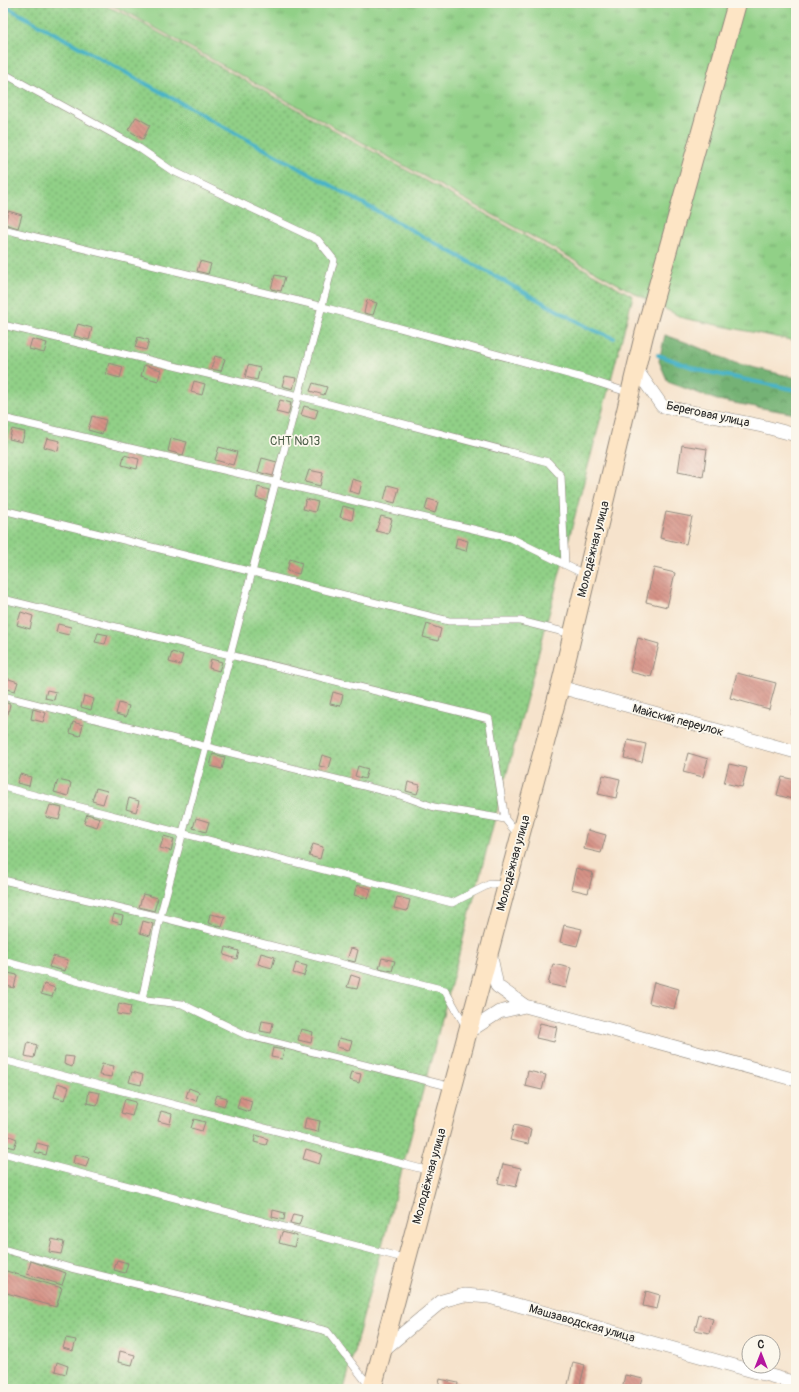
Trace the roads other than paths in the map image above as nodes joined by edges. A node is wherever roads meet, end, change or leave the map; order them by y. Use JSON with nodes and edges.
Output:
{"nodes":[{"id":1,"x":737,"y":3,"type":"edge"},
{"id":2,"x":3,"y":73,"type":"edge"},
{"id":3,"x":3,"y":229,"type":"edge"},
{"id":4,"x":323,"y":308,"type":"junction"},
{"id":5,"x":3,"y":325,"type":"edge"},
{"id":6,"x":636,"y":369,"type":"junction"},
{"id":7,"x":630,"y":393,"type":"junction"},
{"id":8,"x":299,"y":396,"type":"junction"},
{"id":9,"x":3,"y":418,"type":"edge"},
{"id":10,"x":796,"y":435,"type":"edge"},
{"id":11,"x":276,"y":482,"type":"junction"},
{"id":12,"x":3,"y":510,"type":"edge"},
{"id":13,"x":565,"y":564,"type":"junction"},
{"id":14,"x":251,"y":572,"type":"junction"},
{"id":15,"x":587,"y":575,"type":"junction"},
{"id":16,"x":3,"y":599,"type":"edge"},
{"id":17,"x":573,"y":634,"type":"junction"},
{"id":18,"x":230,"y":655,"type":"junction"},
{"id":19,"x":560,"y":687,"type":"junction"},
{"id":20,"x":3,"y":696,"type":"edge"},
{"id":21,"x":206,"y":747,"type":"junction"},
{"id":22,"x":796,"y":752,"type":"edge"},
{"id":23,"x":3,"y":787,"type":"edge"},
{"id":24,"x":505,"y":819,"type":"junction"},
{"id":25,"x":183,"y":834,"type":"junction"},
{"id":26,"x":520,"y":837,"type":"junction"},
{"id":27,"x":3,"y":880,"type":"edge"},
{"id":28,"x":507,"y":885,"type":"junction"},
{"id":29,"x":160,"y":917,"type":"junction"},
{"id":30,"x":490,"y":950,"type":"junction"},
{"id":31,"x":3,"y":961,"type":"edge"},
{"id":32,"x":142,"y":998,"type":"junction"},
{"id":33,"x":526,"y":1006,"type":"junction"},
{"id":34,"x":468,"y":1032,"type":"junction"},
{"id":35,"x":3,"y":1060,"type":"edge"},
{"id":36,"x":796,"y":1080,"type":"edge"},
{"id":37,"x":453,"y":1088,"type":"junction"},
{"id":38,"x":3,"y":1153,"type":"edge"},
{"id":39,"x":430,"y":1171,"type":"junction"},
{"id":40,"x":3,"y":1249,"type":"edge"},
{"id":41,"x":407,"y":1259,"type":"junction"},
{"id":42,"x":382,"y":1351,"type":"junction"},
{"id":43,"x":796,"y":1383,"type":"edge"},
{"id":44,"x":372,"y":1389,"type":"edge"}],
"edges":[{"from":1,"to":6,"type":"street","name":"Молодёжная улица"},
{"from":2,"to":4,"type":"lane"},
{"from":3,"to":4,"type":"lane"},
{"from":4,"to":7,"type":"lane"},
{"from":4,"to":8,"type":"lane"},
{"from":5,"to":8,"type":"lane"},
{"from":6,"to":7,"type":"street","name":"Молодёжная улица"},
{"from":6,"to":10,"type":"street","name":"Береговая улица"},
{"from":7,"to":15,"type":"street","name":"Молодёжная улица"},
{"from":8,"to":11,"type":"lane"},
{"from":8,"to":13,"type":"lane"},
{"from":9,"to":11,"type":"lane"},
{"from":11,"to":13,"type":"lane"},
{"from":11,"to":14,"type":"lane"},
{"from":12,"to":14,"type":"lane"},
{"from":13,"to":15,"type":"lane"},
{"from":14,"to":17,"type":"lane"},
{"from":14,"to":18,"type":"lane"},
{"from":15,"to":17,"type":"street","name":"Молодёжная улица"},
{"from":16,"to":18,"type":"lane"},
{"from":17,"to":19,"type":"street","name":"Молодёжная улица"},
{"from":18,"to":21,"type":"lane"},
{"from":18,"to":24,"type":"lane"},
{"from":19,"to":22,"type":"street","name":"Майский переулок"},
{"from":19,"to":26,"type":"street","name":"Молодёжная улица"},
{"from":20,"to":21,"type":"lane"},
{"from":21,"to":24,"type":"lane"},
{"from":21,"to":25,"type":"lane"},
{"from":23,"to":25,"type":"lane"},
{"from":24,"to":26,"type":"lane"},
{"from":25,"to":28,"type":"lane"},
{"from":25,"to":29,"type":"lane"},
{"from":26,"to":28,"type":"street","name":"Молодёжная улица"},
{"from":27,"to":29,"type":"lane"},
{"from":28,"to":30,"type":"street","name":"Молодёжная улица"},
{"from":29,"to":32,"type":"lane"},
{"from":29,"to":34,"type":"lane"},
{"from":30,"to":33,"type":"street"},
{"from":30,"to":34,"type":"street","name":"Молодёжная улица"},
{"from":31,"to":32,"type":"lane"},
{"from":32,"to":37,"type":"lane"},
{"from":33,"to":34,"type":"street"},
{"from":33,"to":36,"type":"street"},
{"from":34,"to":37,"type":"street","name":"Молодёжная улица"},
{"from":35,"to":39,"type":"lane"},
{"from":37,"to":39,"type":"street","name":"Молодёжная улица"},
{"from":38,"to":41,"type":"lane"},
{"from":39,"to":41,"type":"street","name":"Молодёжная улица"},
{"from":40,"to":44,"type":"lane"},
{"from":41,"to":42,"type":"street","name":"Молодёжная улица"},
{"from":42,"to":43,"type":"street","name":"Машзаводская улица"},
{"from":42,"to":44,"type":"street","name":"Молодёжная улица"}]}
